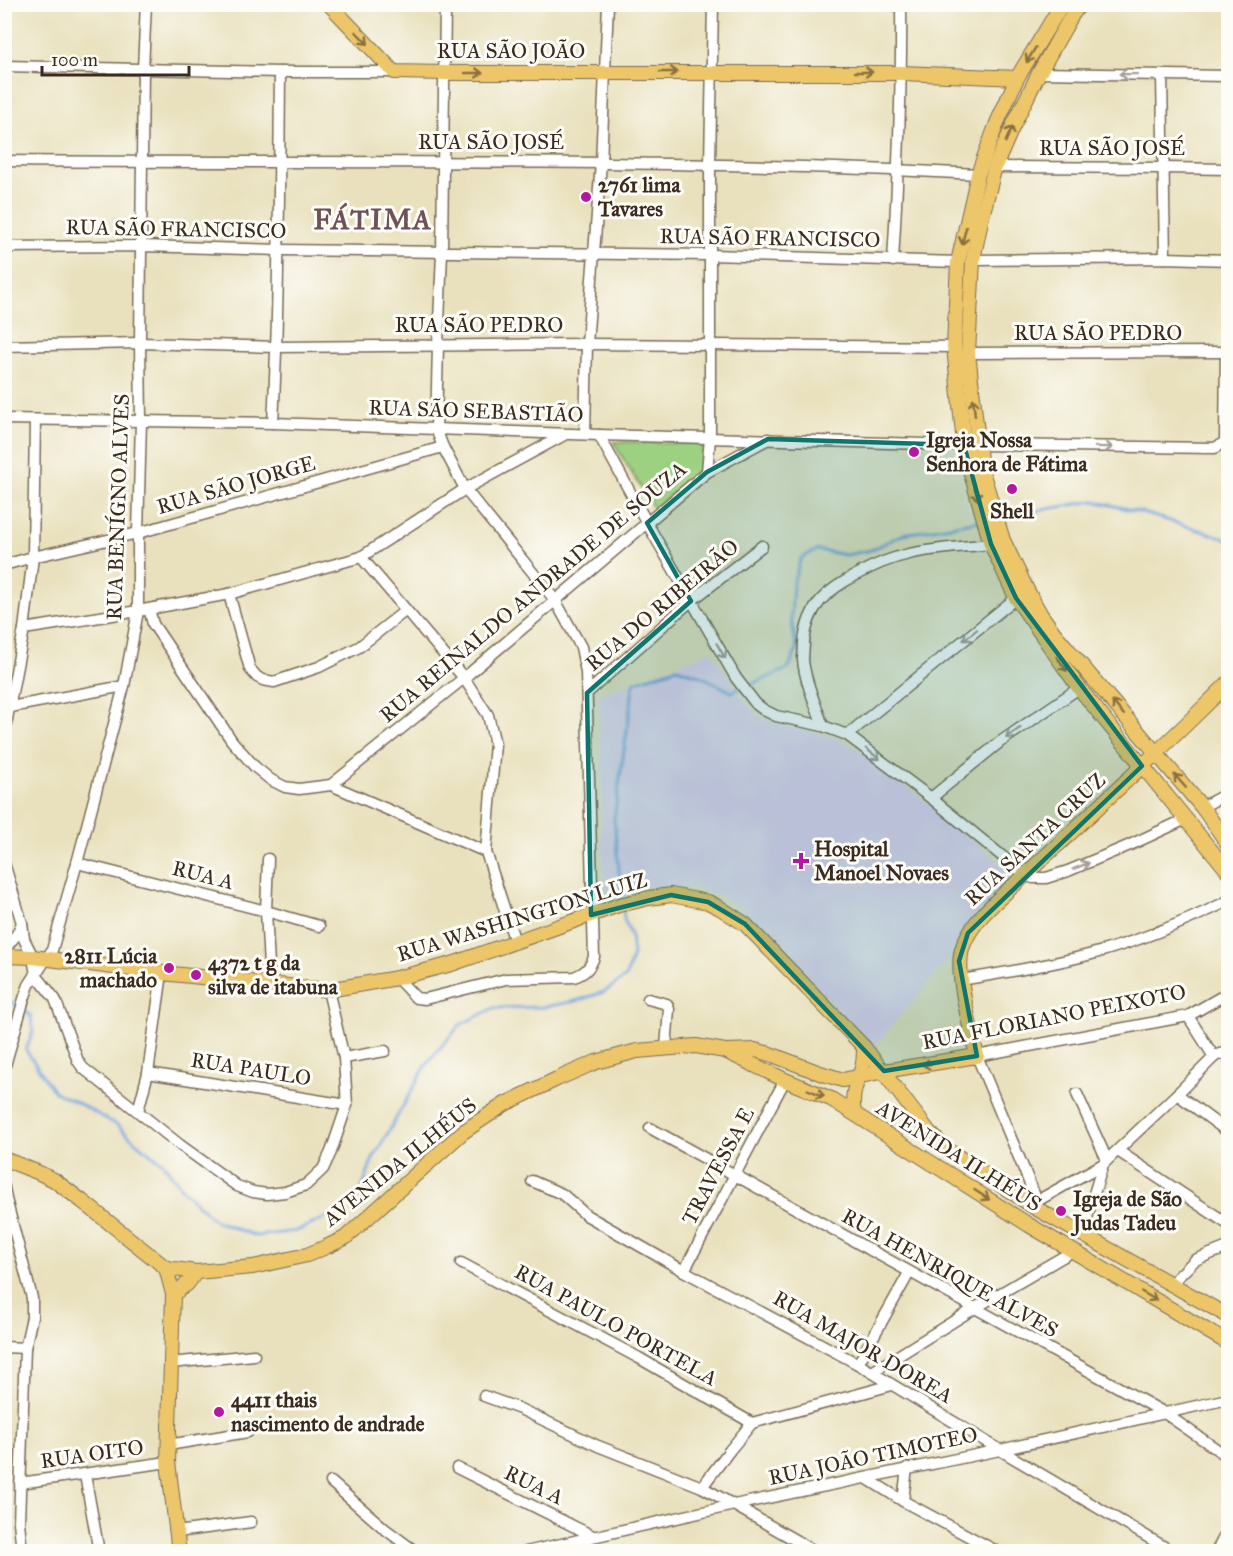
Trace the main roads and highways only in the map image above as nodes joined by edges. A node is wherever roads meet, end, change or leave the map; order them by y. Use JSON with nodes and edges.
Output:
{"nodes":[{"id":1,"x":329,"y":4,"type":"edge"},
{"id":2,"x":1062,"y":4,"type":"edge"},
{"id":3,"x":1073,"y":8,"type":"edge"},
{"id":4,"x":1017,"y":78,"type":"junction"},
{"id":5,"x":971,"y":444,"type":"junction"},
{"id":6,"x":1228,"y":683,"type":"edge"},
{"id":7,"x":1156,"y":753,"type":"junction"},
{"id":8,"x":1142,"y":766,"type":"junction"},
{"id":9,"x":1228,"y":844,"type":"edge"},
{"id":10,"x":1228,"y":871,"type":"edge"},
{"id":11,"x":4,"y":956,"type":"edge"},
{"id":12,"x":864,"y":1047,"type":"junction"},
{"id":13,"x":725,"y":1051,"type":"junction"},
{"id":14,"x":977,"y":1056,"type":"joint"},
{"id":15,"x":884,"y":1071,"type":"junction"},
{"id":16,"x":858,"y":1077,"type":"junction"},
{"id":17,"x":854,"y":1113,"type":"junction"},
{"id":18,"x":5,"y":1160,"type":"edge"},
{"id":19,"x":196,"y":1272,"type":"junction"},
{"id":20,"x":167,"y":1274,"type":"junction"},
{"id":21,"x":173,"y":1294,"type":"junction"},
{"id":22,"x":1228,"y":1316,"type":"edge"},
{"id":23,"x":1228,"y":1343,"type":"edge"},
{"id":24,"x":179,"y":1551,"type":"edge"}],
"edges":[{"from":1,"to":4,"type":"main road","name":"RUA SÃO JOÃO","one_way":true},
{"from":2,"to":4,"type":"main road","one_way":true},
{"from":5,"to":3,"type":"main road","one_way":true},
{"from":4,"to":5,"type":"main road","one_way":true},
{"from":7,"to":5,"type":"main road","one_way":true},
{"from":5,"to":8,"type":"main road","one_way":true},
{"from":6,"to":7,"type":"main road","name":"RUA SANTA CRUZ"},
{"from":7,"to":8,"type":"main road","name":"RUA SANTA CRUZ"},
{"from":9,"to":7,"type":"main road","one_way":true},
{"from":8,"to":10,"type":"main road"},
{"from":8,"to":14,"type":"main road","name":"RUA SANTA CRUZ"},
{"from":11,"to":12,"type":"main road","name":"RUA WASHINGTON LUIZ"},
{"from":12,"to":15,"type":"main road","name":"RUA WASHINGTON LUIZ"},
{"from":12,"to":16,"type":"main road","name":"AVENIDA ILHÉUS"},
{"from":13,"to":16,"type":"main road","name":"AVENIDA ILHÉUS"},
{"from":13,"to":17,"type":"main road","name":"AVENIDA ILHÉUS","one_way":true},
{"from":13,"to":19,"type":"main road","name":"AVENIDA ILHÉUS"},
{"from":14,"to":15,"type":"main road","name":"RUA FLORIANO PEIXOTO","one_way":true},
{"from":15,"to":16,"type":"main road","name":"AVENIDA ILHÉUS"},
{"from":15,"to":22,"type":"main road","name":"AVENIDA ILHÉUS"},
{"from":16,"to":17,"type":"main road","name":"AVENIDA ILHÉUS"},
{"from":17,"to":23,"type":"main road","name":"AVENIDA ILHÉUS","one_way":true},
{"from":18,"to":20,"type":"main road"},
{"from":19,"to":20,"type":"main road","name":"AVENIDA ILHÉUS"},
{"from":19,"to":21,"type":"main road"},
{"from":20,"to":21,"type":"main road"},
{"from":21,"to":24,"type":"main road"}]}
